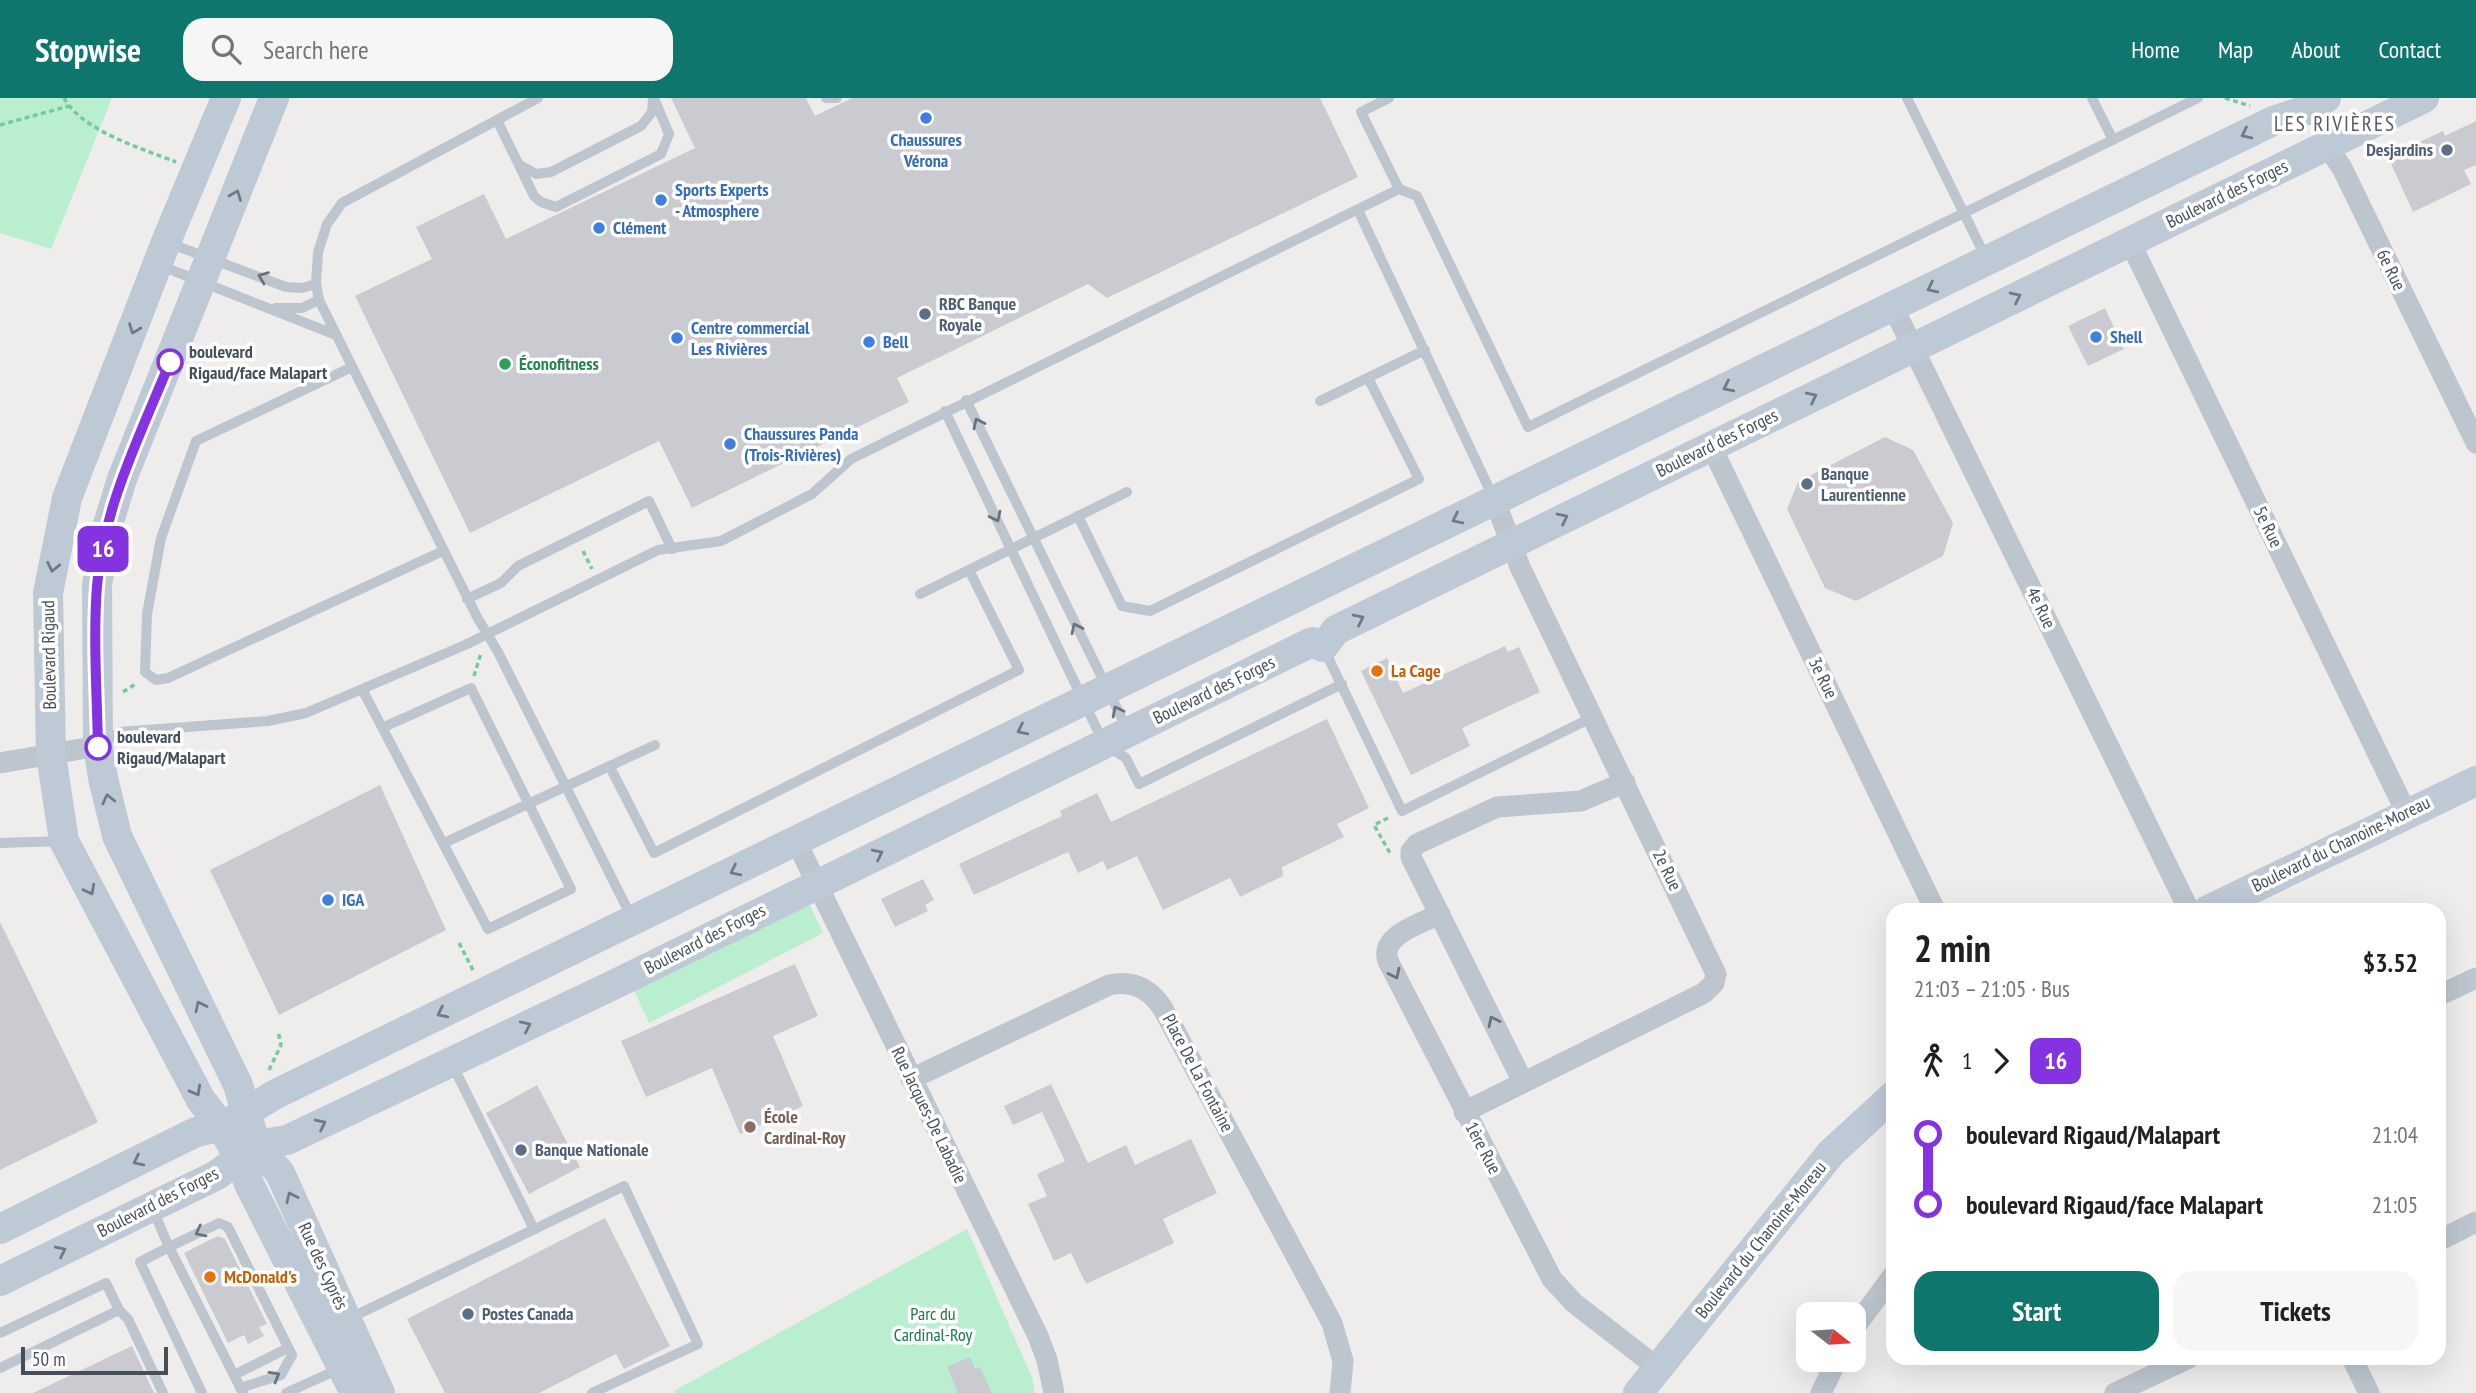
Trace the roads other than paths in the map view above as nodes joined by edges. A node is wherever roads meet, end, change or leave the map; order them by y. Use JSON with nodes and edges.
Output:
{"nodes":[{"id":1,"x":226,"y":98,"type":"edge"},
{"id":2,"x":274,"y":98,"type":"edge"},
{"id":3,"x":537,"y":98,"type":"edge"},
{"id":4,"x":654,"y":98,"type":"edge"},
{"id":5,"x":826,"y":98,"type":"edge"},
{"id":6,"x":837,"y":98,"type":"edge"},
{"id":7,"x":1389,"y":98,"type":"edge"},
{"id":8,"x":1907,"y":98,"type":"edge"},
{"id":9,"x":2092,"y":98,"type":"edge"},
{"id":10,"x":2198,"y":98,"type":"edge"},
{"id":11,"x":2424,"y":98,"type":"edge"},
{"id":12,"x":2313,"y":102,"type":"edge"},
{"id":13,"x":497,"y":120,"type":"junction"},
{"id":14,"x":2113,"y":140,"type":"junction"},
{"id":15,"x":2327,"y":146,"type":"junction"},
{"id":16,"x":519,"y":163,"type":"junction"},
{"id":17,"x":1399,"y":189,"type":"junction"},
{"id":18,"x":1358,"y":210,"type":"junction"},
{"id":19,"x":1963,"y":214,"type":"junction"},
{"id":20,"x":2130,"y":242,"type":"junction"},
{"id":21,"x":162,"y":254,"type":"junction"},
{"id":22,"x":1987,"y":261,"type":"junction"},
{"id":23,"x":207,"y":270,"type":"junction"},
{"id":24,"x":316,"y":284,"type":"junction"},
{"id":25,"x":319,"y":300,"type":"junction"},
{"id":26,"x":266,"y":306,"type":"junction"},
{"id":27,"x":1893,"y":307,"type":"junction"},
{"id":28,"x":336,"y":335,"type":"junction"},
{"id":29,"x":1913,"y":347,"type":"junction"},
{"id":30,"x":1425,"y":350,"type":"junction"},
{"id":31,"x":352,"y":368,"type":"junction"},
{"id":32,"x":1368,"y":378,"type":"junction"},
{"id":33,"x":967,"y":400,"type":"junction"},
{"id":34,"x":1320,"y":401,"type":"dead end"},
{"id":35,"x":945,"y":411,"type":"junction"},
{"id":36,"x":2476,"y":443,"type":"edge"},
{"id":37,"x":1711,"y":446,"type":"junction"},
{"id":38,"x":1127,"y":492,"type":"dead end"},
{"id":39,"x":1495,"y":501,"type":"junction"},
{"id":40,"x":1078,"y":516,"type":"junction"},
{"id":41,"x":1033,"y":538,"type":"junction"},
{"id":42,"x":1512,"y":544,"type":"junction"},
{"id":43,"x":672,"y":549,"type":"junction"},
{"id":44,"x":1012,"y":549,"type":"junction"},
{"id":45,"x":443,"y":551,"type":"junction"},
{"id":46,"x":969,"y":570,"type":"junction"},
{"id":47,"x":920,"y":594,"type":"dead end"},
{"id":48,"x":467,"y":599,"type":"junction"},
{"id":49,"x":487,"y":634,"type":"junction"},
{"id":50,"x":1323,"y":647,"type":"junction"},
{"id":51,"x":1342,"y":684,"type":"junction"},
{"id":52,"x":363,"y":691,"type":"junction"},
{"id":53,"x":1095,"y":695,"type":"junction"},
{"id":54,"x":1593,"y":716,"type":"junction"},
{"id":55,"x":384,"y":727,"type":"junction"},
{"id":56,"x":654,"y":745,"type":"dead end"},
{"id":57,"x":1119,"y":745,"type":"junction"},
{"id":58,"x":98,"y":747,"type":"junction"},
{"id":59,"x":51,"y":755,"type":"junction"},
{"id":60,"x":0,"y":763,"type":"edge"},
{"id":61,"x":610,"y":767,"type":"junction"},
{"id":62,"x":2476,"y":780,"type":"edge"},
{"id":63,"x":1625,"y":782,"type":"junction"},
{"id":64,"x":565,"y":786,"type":"junction"},
{"id":65,"x":528,"y":803,"type":"junction"},
{"id":66,"x":2406,"y":813,"type":"junction"},
{"id":67,"x":64,"y":841,"type":"junction"},
{"id":68,"x":796,"y":841,"type":"junction"},
{"id":69,"x":0,"y":843,"type":"edge"},
{"id":70,"x":444,"y":844,"type":"junction"},
{"id":71,"x":817,"y":883,"type":"junction"},
{"id":72,"x":1932,"y":903,"type":"edge"},
{"id":73,"x":2186,"y":903,"type":"edge"},
{"id":74,"x":2222,"y":903,"type":"edge"},
{"id":75,"x":1440,"y":914,"type":"junction"},
{"id":76,"x":633,"y":921,"type":"junction"},
{"id":77,"x":2476,"y":978,"type":"edge"},
{"id":78,"x":2446,"y":992,"type":"edge"},
{"id":79,"x":450,"y":1061,"type":"junction"},
{"id":80,"x":911,"y":1079,"type":"junction"},
{"id":81,"x":1523,"y":1082,"type":"junction"},
{"id":82,"x":1886,"y":1102,"type":"edge"},
{"id":83,"x":1464,"y":1112,"type":"junction"},
{"id":84,"x":235,"y":1120,"type":"junction"},
{"id":85,"x":248,"y":1150,"type":"junction"},
{"id":86,"x":151,"y":1207,"type":"junction"},
{"id":87,"x":2476,"y":1222,"type":"edge"},
{"id":88,"x":0,"y":1229,"type":"edge"},
{"id":89,"x":534,"y":1229,"type":"junction"},
{"id":90,"x":2446,"y":1237,"type":"edge"},
{"id":91,"x":169,"y":1247,"type":"junction"},
{"id":92,"x":0,"y":1282,"type":"edge"},
{"id":93,"x":1886,"y":1285,"type":"edge"},
{"id":94,"x":119,"y":1310,"type":"junction"},
{"id":95,"x":1866,"y":1313,"type":"edge"},
{"id":96,"x":335,"y":1325,"type":"junction"},
{"id":97,"x":0,"y":1333,"type":"edge"},
{"id":98,"x":288,"y":1348,"type":"junction"},
{"id":99,"x":2174,"y":1365,"type":"edge"},
{"id":100,"x":2355,"y":1365,"type":"edge"},
{"id":101,"x":0,"y":1368,"type":"edge"},
{"id":102,"x":1658,"y":1368,"type":"junction"},
{"id":103,"x":354,"y":1372,"type":"edge"},
{"id":104,"x":1831,"y":1372,"type":"edge"},
{"id":105,"x":234,"y":1375,"type":"junction"},
{"id":106,"x":241,"y":1391,"type":"edge"},
{"id":107,"x":163,"y":1393,"type":"edge"},
{"id":108,"x":202,"y":1393,"type":"edge"},
{"id":109,"x":286,"y":1393,"type":"edge"},
{"id":110,"x":380,"y":1393,"type":"edge"},
{"id":111,"x":592,"y":1393,"type":"edge"},
{"id":112,"x":1054,"y":1393,"type":"edge"},
{"id":113,"x":1340,"y":1393,"type":"edge"},
{"id":114,"x":1638,"y":1393,"type":"edge"},
{"id":115,"x":1821,"y":1393,"type":"edge"},
{"id":116,"x":2115,"y":1393,"type":"edge"},
{"id":117,"x":2369,"y":1393,"type":"edge"}],
"edges":[{"from":1,"to":21,"type":"main road","name":"Boulevard Rigaud"},
{"from":23,"to":2,"type":"main road","name":"Boulevard Rigaud","one_way":true},
{"from":3,"to":13,"type":"lane"},
{"from":4,"to":16,"type":"lane"},
{"from":4,"to":16,"type":"lane"},
{"from":5,"to":6,"type":"lane"},
{"from":7,"to":17,"type":"lane"},
{"from":8,"to":19,"type":"lane"},
{"from":9,"to":14,"type":"lane"},
{"from":10,"to":14,"type":"lane"},
{"from":11,"to":15,"type":"main road","name":"Boulevard des Forges"},
{"from":12,"to":15,"type":"main road","name":"6e Rue"},
{"from":12,"to":22,"type":"main road","one_way":true},
{"from":13,"to":16,"type":"lane"},
{"from":13,"to":24,"type":"lane"},
{"from":14,"to":19,"type":"lane"},
{"from":15,"to":20,"type":"main road","name":"Boulevard des Forges"},
{"from":15,"to":36,"type":"street","name":"6e Rue"},
{"from":17,"to":18,"type":"lane"},
{"from":17,"to":19,"type":"lane"},
{"from":18,"to":30,"type":"lane"},
{"from":18,"to":33,"type":"lane"},
{"from":19,"to":22,"type":"lane"},
{"from":29,"to":20,"type":"main road","name":"Boulevard des Forges","one_way":true},
{"from":20,"to":66,"type":"street","name":"5e Rue"},
{"from":21,"to":23,"type":"lane"},
{"from":21,"to":23,"type":"lane"},
{"from":21,"to":59,"type":"main road","name":"Boulevard Rigaud","one_way":true},
{"from":22,"to":27,"type":"main road","one_way":true},
{"from":24,"to":23,"type":"lane","one_way":true},
{"from":23,"to":26,"type":"lane"},
{"from":23,"to":58,"type":"main road","name":"Boulevard Rigaud"},
{"from":24,"to":25,"type":"lane"},
{"from":25,"to":26,"type":"lane"},
{"from":25,"to":28,"type":"lane"},
{"from":26,"to":28,"type":"lane"},
{"from":27,"to":29,"type":"street","name":"4e Rue"},
{"from":27,"to":39,"type":"main road","one_way":true},
{"from":28,"to":31,"type":"lane"},
{"from":37,"to":29,"type":"main road","name":"Boulevard des Forges","one_way":true},
{"from":29,"to":73,"type":"street","name":"4e Rue"},
{"from":30,"to":32,"type":"lane"},
{"from":30,"to":39,"type":"lane"},
{"from":31,"to":45,"type":"lane"},
{"from":31,"to":45,"type":"lane"},
{"from":32,"to":34,"type":"lane"},
{"from":32,"to":40,"type":"lane"},
{"from":33,"to":35,"type":"lane"},
{"from":41,"to":33,"type":"lane","one_way":true},
{"from":35,"to":43,"type":"lane"},
{"from":35,"to":44,"type":"lane","one_way":true},
{"from":42,"to":37,"type":"main road","name":"Boulevard des Forges","one_way":true},
{"from":37,"to":72,"type":"street","name":"3e Rue"},
{"from":38,"to":40,"type":"lane"},
{"from":39,"to":42,"type":"street","name":"2e Rue"},
{"from":39,"to":53,"type":"main road","one_way":true},
{"from":40,"to":41,"type":"lane"},
{"from":41,"to":44,"type":"lane"},
{"from":53,"to":41,"type":"lane","one_way":true},
{"from":50,"to":42,"type":"main road","name":"Boulevard des Forges","one_way":true},
{"from":42,"to":54,"type":"street","name":"2e Rue"},
{"from":43,"to":48,"type":"lane"},
{"from":43,"to":49,"type":"lane"},
{"from":44,"to":46,"type":"lane"},
{"from":44,"to":53,"type":"lane"},
{"from":45,"to":48,"type":"lane"},
{"from":46,"to":47,"type":"lane"},
{"from":46,"to":61,"type":"lane"},
{"from":48,"to":49,"type":"lane"},
{"from":49,"to":52,"type":"lane"},
{"from":49,"to":64,"type":"lane"},
{"from":50,"to":51,"type":"lane"},
{"from":50,"to":57,"type":"main road","name":"Boulevard des Forges"},
{"from":51,"to":54,"type":"lane"},
{"from":51,"to":57,"type":"lane"},
{"from":52,"to":55,"type":"lane"},
{"from":52,"to":58,"type":"lane"},
{"from":57,"to":53,"type":"lane","one_way":true},
{"from":53,"to":57,"type":"lane"},
{"from":53,"to":68,"type":"main road","one_way":true},
{"from":54,"to":63,"type":"street","name":"2e Rue"},
{"from":55,"to":65,"type":"lane"},
{"from":55,"to":70,"type":"lane"},
{"from":56,"to":61,"type":"lane"},
{"from":71,"to":57,"type":"main road","name":"Boulevard des Forges","one_way":true},
{"from":58,"to":59,"type":"street"},
{"from":84,"to":58,"type":"main road","name":"Boulevard Rigaud","one_way":true},
{"from":59,"to":60,"type":"street"},
{"from":59,"to":67,"type":"main road","name":"Boulevard Rigaud"},
{"from":61,"to":64,"type":"lane"},
{"from":62,"to":66,"type":"main road","name":"Boulevard du Chanoine-Moreau"},
{"from":63,"to":75,"type":"street"},
{"from":63,"to":81,"type":"street","name":"2e Rue"},
{"from":64,"to":65,"type":"lane"},
{"from":64,"to":76,"type":"lane"},
{"from":65,"to":70,"type":"lane"},
{"from":65,"to":70,"type":"lane"},
{"from":66,"to":74,"type":"main road","name":"Boulevard du Chanoine-Moreau"},
{"from":67,"to":69,"type":"lane"},
{"from":67,"to":84,"type":"main road","name":"Boulevard Rigaud","one_way":true},
{"from":68,"to":71,"type":"street","name":"Rue Jacques-De Labadie"},
{"from":68,"to":76,"type":"main road","one_way":true},
{"from":79,"to":71,"type":"main road","name":"Boulevard des Forges","one_way":true},
{"from":71,"to":80,"type":"street","name":"Rue Jacques-De Labadie"},
{"from":81,"to":75,"type":"street","one_way":true},
{"from":75,"to":83,"type":"street","name":"1ère Rue","one_way":true},
{"from":76,"to":84,"type":"main road","one_way":true},
{"from":77,"to":78,"type":"street"},
{"from":85,"to":79,"type":"main road","name":"Boulevard des Forges","one_way":true},
{"from":79,"to":89,"type":"lane"},
{"from":80,"to":112,"type":"street","name":"Rue Jacques-De Labadie"},
{"from":80,"to":113,"type":"street","name":"Place De La Fontaine"},
{"from":81,"to":83,"type":"street","name":"2e Rue"},
{"from":82,"to":102,"type":"main road","name":"Boulevard du Chanoine-Moreau"},
{"from":83,"to":102,"type":"street","name":"1ère Rue"},
{"from":84,"to":85,"type":"main road","name":"Boulevard Rigaud"},
{"from":84,"to":88,"type":"main road","one_way":true},
{"from":85,"to":86,"type":"main road","name":"Boulevard des Forges"},
{"from":85,"to":96,"type":"main road","name":"Rue des Cyprès"},
{"from":86,"to":91,"type":"lane"},
{"from":92,"to":86,"type":"main road","name":"Boulevard des Forges","one_way":true},
{"from":87,"to":90,"type":"street"},
{"from":89,"to":96,"type":"lane"},
{"from":89,"to":111,"type":"lane"},
{"from":98,"to":91,"type":"lane","one_way":true},
{"from":91,"to":105,"type":"lane"},
{"from":91,"to":108,"type":"lane"},
{"from":93,"to":95,"type":"street"},
{"from":94,"to":97,"type":"lane"},
{"from":94,"to":101,"type":"lane"},
{"from":94,"to":107,"type":"lane"},
{"from":96,"to":103,"type":"main road","name":"Rue des Cyprès"},
{"from":98,"to":105,"type":"lane"},
{"from":106,"to":98,"type":"lane","one_way":true},
{"from":99,"to":116,"type":"street"},
{"from":100,"to":117,"type":"street"},
{"from":102,"to":114,"type":"main road","name":"Boulevard du Chanoine-Moreau"},
{"from":103,"to":109,"type":"lane"},
{"from":103,"to":110,"type":"main road","name":"Rue des Cyprès"},
{"from":104,"to":115,"type":"street"},
{"from":105,"to":106,"type":"lane"}]}
